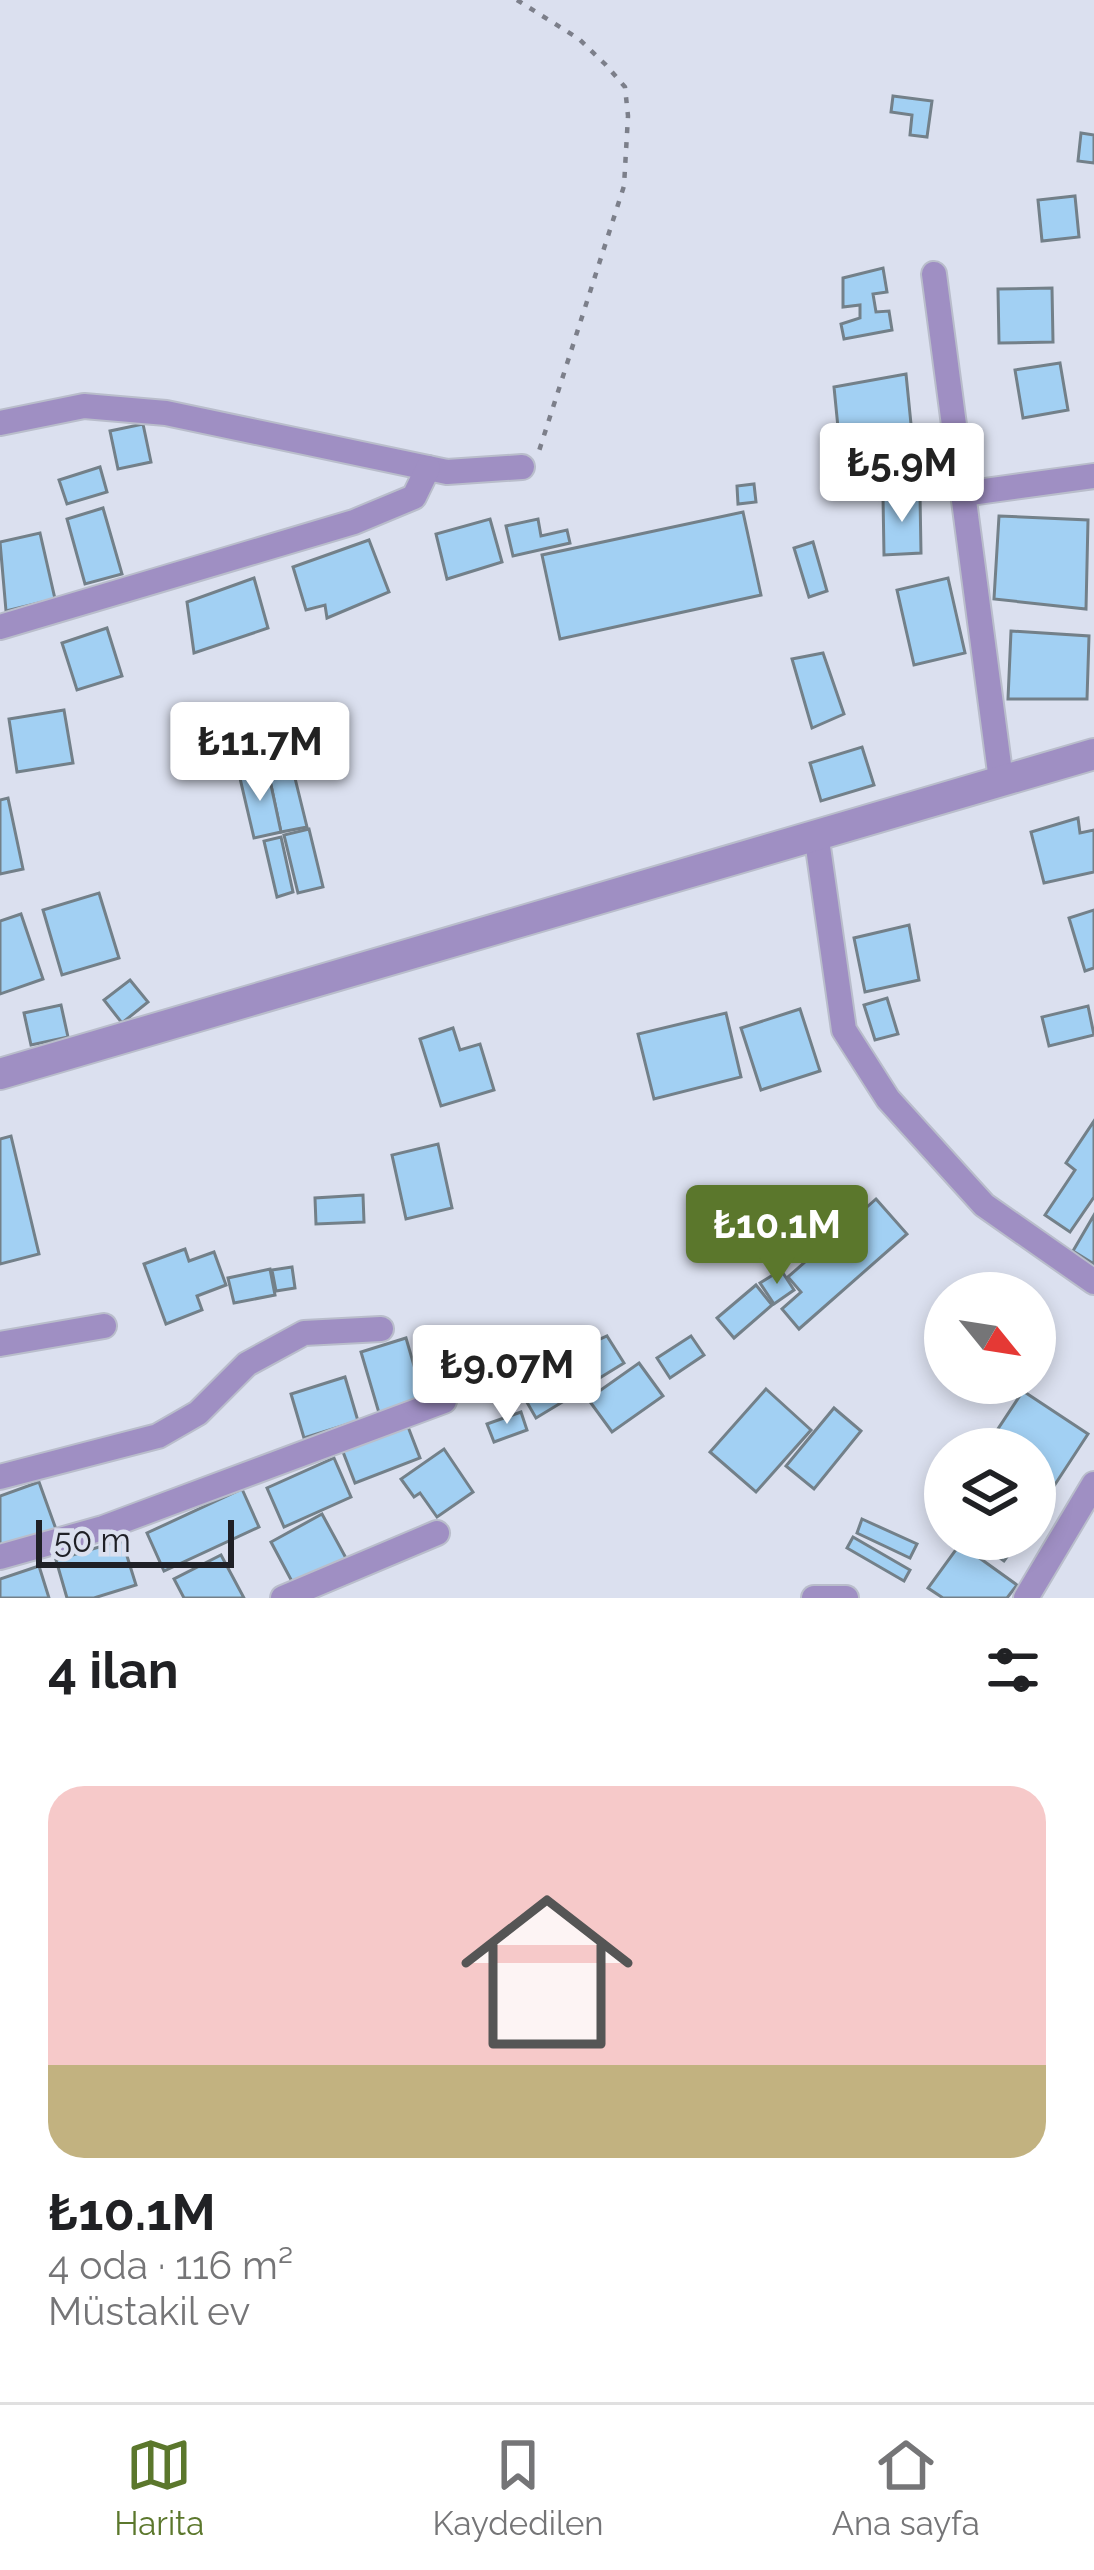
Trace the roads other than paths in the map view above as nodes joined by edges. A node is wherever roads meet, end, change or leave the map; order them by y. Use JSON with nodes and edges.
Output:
{"nodes":[{"id":1,"x":934,"y":274,"type":"dead end"},
{"id":2,"x":0,"y":423,"type":"edge"},
{"id":3,"x":522,"y":467,"type":"road end"},
{"id":4,"x":428,"y":469,"type":"junction"},
{"id":5,"x":1094,"y":476,"type":"edge"},
{"id":6,"x":963,"y":494,"type":"junction"},
{"id":7,"x":0,"y":627,"type":"edge"},
{"id":8,"x":1094,"y":754,"type":"edge"},
{"id":9,"x":1001,"y":780,"type":"junction"},
{"id":10,"x":816,"y":833,"type":"junction"},
{"id":11,"x":0,"y":1074,"type":"edge"},
{"id":12,"x":1094,"y":1282,"type":"edge"},
{"id":13,"x":104,"y":1326,"type":"dead end"},
{"id":14,"x":381,"y":1329,"type":"dead end"},
{"id":15,"x":0,"y":1344,"type":"edge"},
{"id":16,"x":444,"y":1401,"type":"dead end"},
{"id":17,"x":0,"y":1477,"type":"edge"},
{"id":18,"x":1094,"y":1484,"type":"edge"},
{"id":19,"x":437,"y":1533,"type":"dead end"},
{"id":20,"x":0,"y":1557,"type":"edge"},
{"id":21,"x":283,"y":1598,"type":"edge"},
{"id":22,"x":814,"y":1598,"type":"edge"},
{"id":23,"x":846,"y":1598,"type":"edge"},
{"id":24,"x":1026,"y":1598,"type":"edge"}],
"edges":[{"from":1,"to":6,"type":"street"},
{"from":2,"to":4,"type":"street"},
{"from":3,"to":4,"type":"street"},
{"from":4,"to":7,"type":"street"},
{"from":5,"to":6,"type":"street"},
{"from":6,"to":9,"type":"street"},
{"from":8,"to":9,"type":"street"},
{"from":9,"to":10,"type":"street"},
{"from":10,"to":11,"type":"street"},
{"from":10,"to":12,"type":"street"},
{"from":13,"to":15,"type":"street"},
{"from":14,"to":17,"type":"street"},
{"from":16,"to":20,"type":"street"},
{"from":18,"to":24,"type":"street"},
{"from":19,"to":21,"type":"street"},
{"from":22,"to":23,"type":"street"}]}
